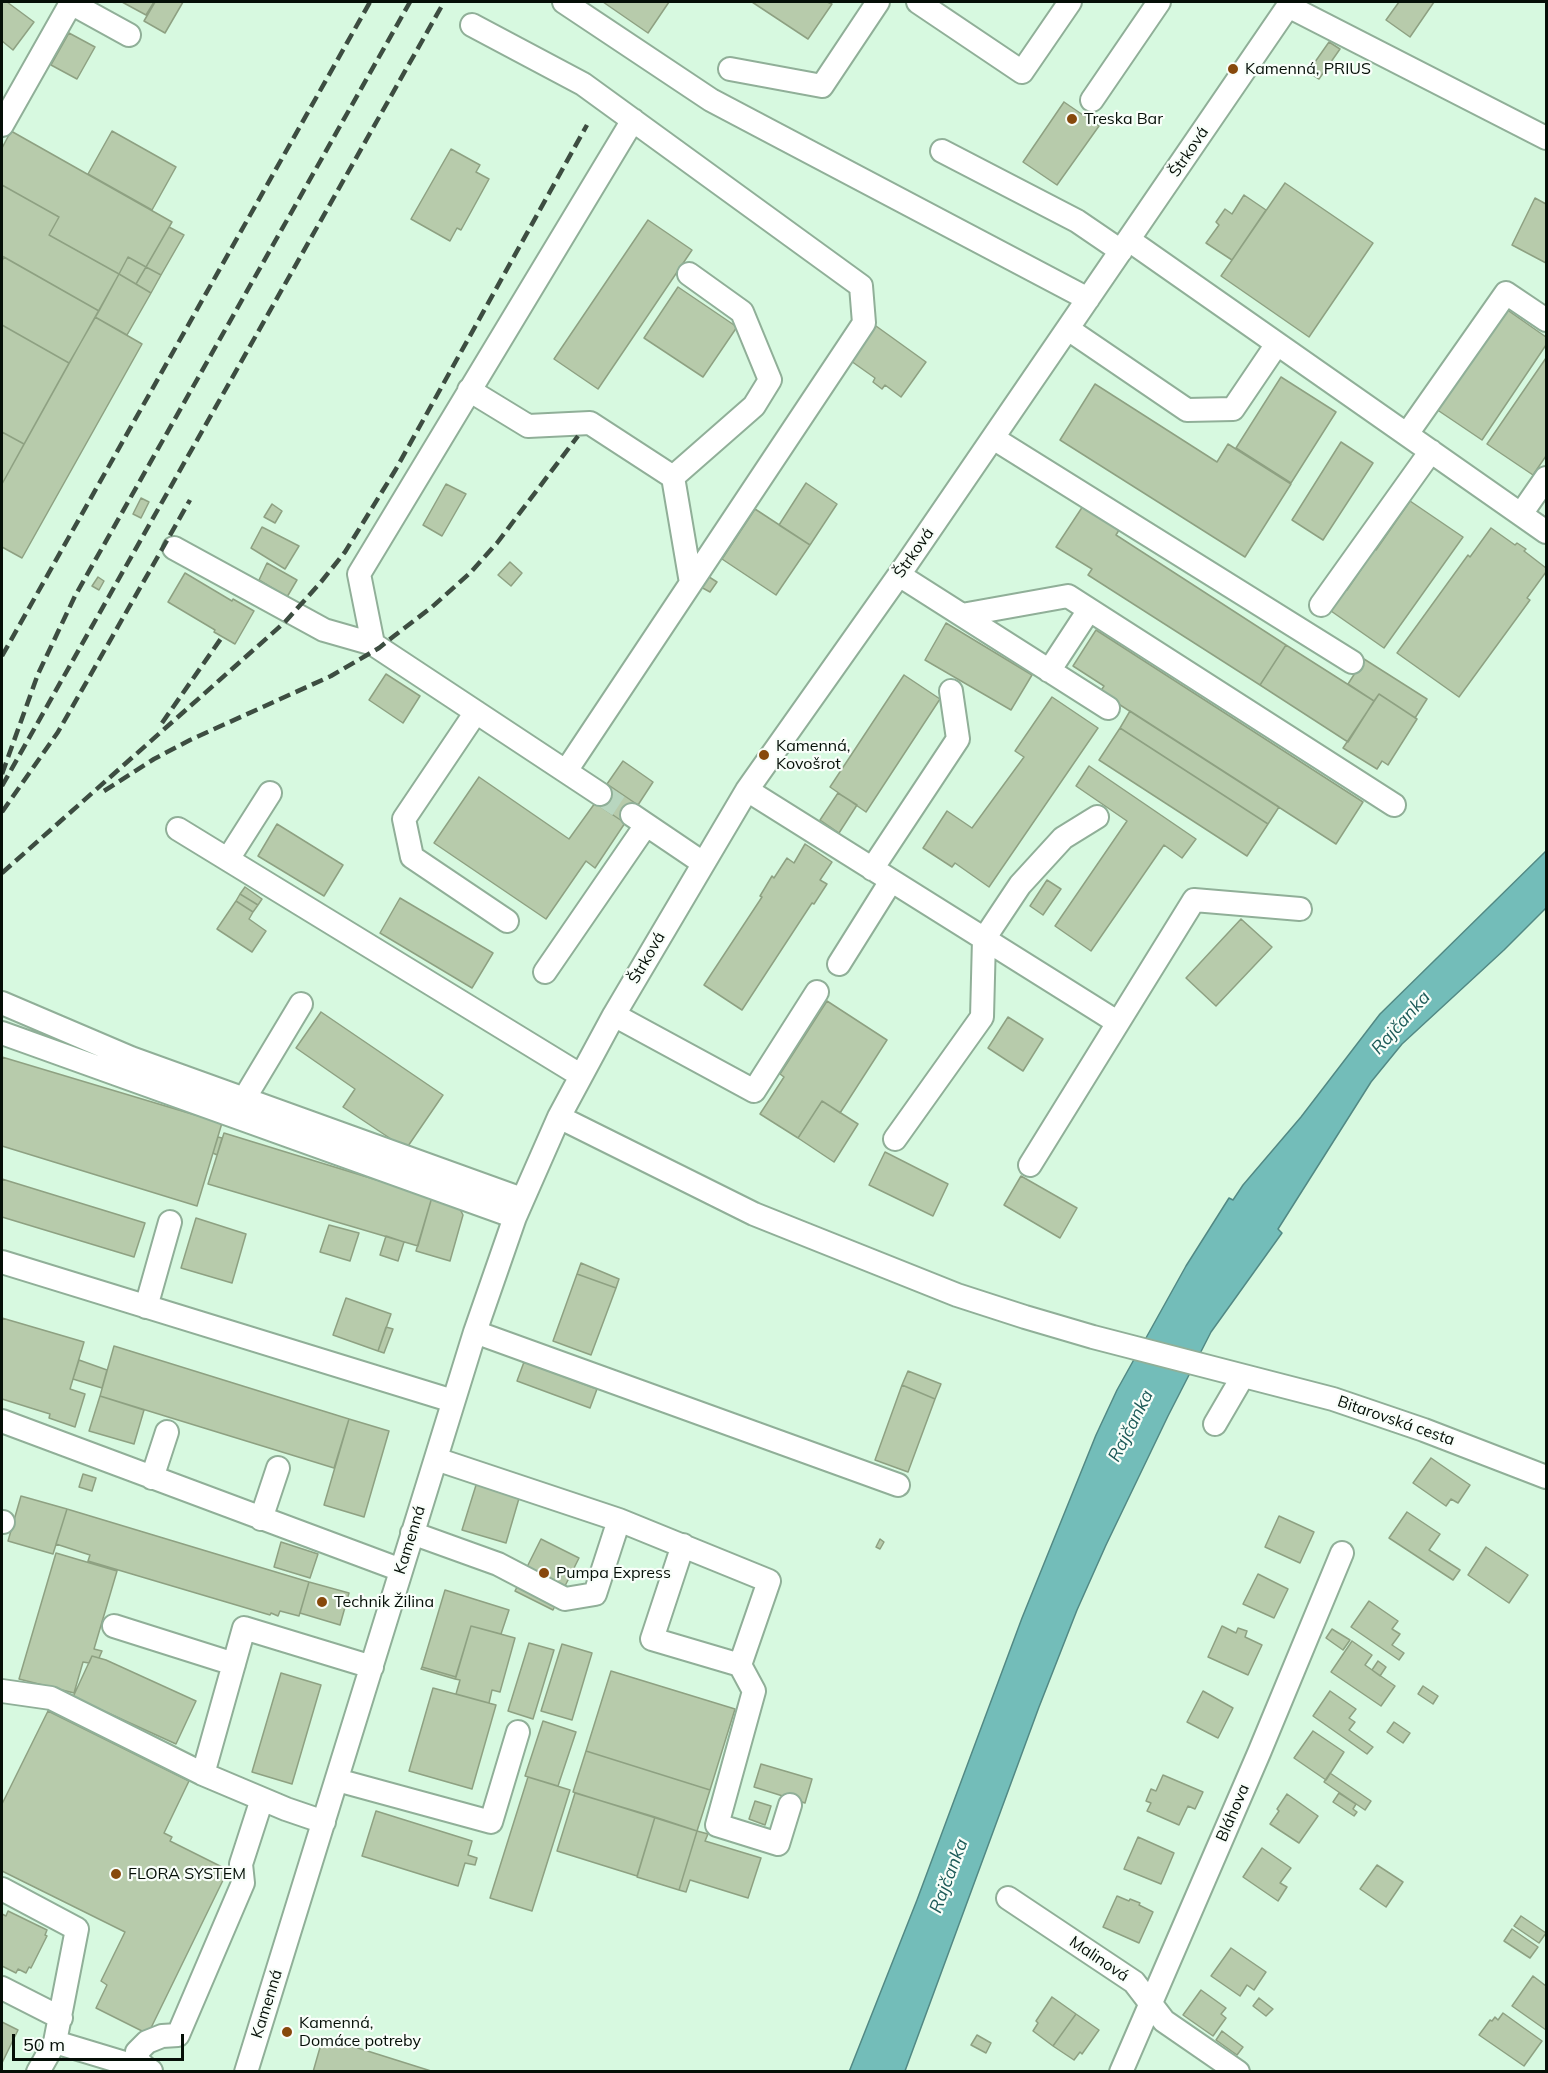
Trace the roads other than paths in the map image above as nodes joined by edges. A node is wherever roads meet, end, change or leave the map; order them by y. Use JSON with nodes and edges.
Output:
{"nodes":[{"id":1,"x":564,"y":2,"type":"edge"},
{"id":2,"x":878,"y":2,"type":"edge"},
{"id":3,"x":919,"y":2,"type":"edge"},
{"id":4,"x":1070,"y":2,"type":"edge"},
{"id":5,"x":1159,"y":2,"type":"edge"},
{"id":6,"x":1290,"y":4,"type":"edge"},
{"id":7,"x":472,"y":25,"type":"dead end"},
{"id":8,"x":129,"y":35,"type":"dead end"},
{"id":9,"x":730,"y":69,"type":"dead end"},
{"id":10,"x":1092,"y":100,"type":"dead end"},
{"id":11,"x":633,"y":120,"type":"junction"},
{"id":12,"x":2,"y":125,"type":"edge"},
{"id":13,"x":1546,"y":138,"type":"edge"},
{"id":14,"x":942,"y":151,"type":"dead end"},
{"id":15,"x":1125,"y":246,"type":"junction"},
{"id":16,"x":689,"y":274,"type":"dead end"},
{"id":17,"x":1088,"y":299,"type":"junction"},
{"id":18,"x":1546,"y":320,"type":"edge"},
{"id":19,"x":1068,"y":328,"type":"junction"},
{"id":20,"x":1278,"y":344,"type":"junction"},
{"id":21,"x":469,"y":390,"type":"junction"},
{"id":22,"x":1407,"y":434,"type":"junction"},
{"id":23,"x":993,"y":438,"type":"junction"},
{"id":24,"x":1431,"y":451,"type":"junction"},
{"id":25,"x":673,"y":477,"type":"junction"},
{"id":26,"x":1546,"y":478,"type":"edge"},
{"id":27,"x":1521,"y":514,"type":"junction"},
{"id":28,"x":1546,"y":532,"type":"edge"},
{"id":29,"x":174,"y":548,"type":"dead end"},
{"id":30,"x":898,"y":575,"type":"junction"},
{"id":31,"x":691,"y":582,"type":"junction"},
{"id":32,"x":1321,"y":605,"type":"dead end"},
{"id":33,"x":1089,"y":610,"type":"junction"},
{"id":34,"x":962,"y":615,"type":"junction"},
{"id":35,"x":373,"y":644,"type":"junction"},
{"id":36,"x":1352,"y":662,"type":"dead end"},
{"id":37,"x":1049,"y":671,"type":"junction"},
{"id":38,"x":951,"y":691,"type":"dead end"},
{"id":39,"x":1108,"y":708,"type":"dead end"},
{"id":40,"x":476,"y":712,"type":"junction"},
{"id":41,"x":566,"y":771,"type":"junction"},
{"id":42,"x":747,"y":790,"type":"junction"},
{"id":43,"x":270,"y":793,"type":"dead end"},
{"id":44,"x":600,"y":794,"type":"tunnel mouth"},
{"id":45,"x":1394,"y":805,"type":"dead end"},
{"id":46,"x":1097,"y":818,"type":"dead end"},
{"id":47,"x":178,"y":829,"type":"dead end"},
{"id":48,"x":228,"y":860,"type":"junction"},
{"id":49,"x":703,"y":863,"type":"junction"},
{"id":50,"x":872,"y":869,"type":"junction"},
{"id":51,"x":891,"y":881,"type":"junction"},
{"id":52,"x":1300,"y":909,"type":"dead end"},
{"id":53,"x":507,"y":921,"type":"dead end"},
{"id":54,"x":984,"y":939,"type":"junction"},
{"id":55,"x":838,"y":964,"type":"dead end"},
{"id":56,"x":545,"y":972,"type":"dead end"},
{"id":57,"x":817,"y":992,"type":"dead end"},
{"id":58,"x":2,"y":1003,"type":"edge"},
{"id":59,"x":301,"y":1004,"type":"dead end"},
{"id":60,"x":614,"y":1015,"type":"junction"},
{"id":61,"x":1118,"y":1022,"type":"junction"},
{"id":62,"x":2,"y":1033,"type":"edge"},
{"id":63,"x":580,"y":1075,"type":"junction"},
{"id":64,"x":244,"y":1099,"type":"junction"},
{"id":65,"x":559,"y":1117,"type":"junction"},
{"id":66,"x":895,"y":1139,"type":"dead end"},
{"id":67,"x":1030,"y":1165,"type":"dead end"},
{"id":68,"x":519,"y":1208,"type":"junction"},
{"id":69,"x":170,"y":1222,"type":"dead end"},
{"id":70,"x":2,"y":1263,"type":"edge"},
{"id":71,"x":146,"y":1307,"type":"junction"},
{"id":72,"x":475,"y":1332,"type":"junction"},
{"id":73,"x":1233,"y":1373,"type":"junction"},
{"id":74,"x":453,"y":1401,"type":"junction"},
{"id":75,"x":2,"y":1421,"type":"edge"},
{"id":76,"x":1215,"y":1424,"type":"dead end"},
{"id":77,"x":166,"y":1432,"type":"dead end"},
{"id":78,"x":436,"y":1459,"type":"junction"},
{"id":79,"x":278,"y":1468,"type":"dead end"},
{"id":80,"x":1546,"y":1477,"type":"edge"},
{"id":81,"x":152,"y":1478,"type":"junction"},
{"id":82,"x":898,"y":1485,"type":"dead end"},
{"id":83,"x":261,"y":1519,"type":"junction"},
{"id":84,"x":619,"y":1520,"type":"junction"},
{"id":85,"x":412,"y":1533,"type":"junction"},
{"id":86,"x":682,"y":1545,"type":"junction"},
{"id":87,"x":1342,"y":1553,"type":"dead end"},
{"id":88,"x":401,"y":1570,"type":"junction"},
{"id":89,"x":114,"y":1626,"type":"dead end"},
{"id":90,"x":234,"y":1664,"type":"junction"},
{"id":91,"x":740,"y":1665,"type":"junction"},
{"id":92,"x":372,"y":1667,"type":"junction"},
{"id":93,"x":2,"y":1691,"type":"edge"},
{"id":94,"x":518,"y":1732,"type":"dead end"},
{"id":95,"x":204,"y":1774,"type":"junction"},
{"id":96,"x":336,"y":1780,"type":"junction"},
{"id":97,"x":262,"y":1799,"type":"junction"},
{"id":98,"x":790,"y":1805,"type":"dead end"},
{"id":99,"x":324,"y":1822,"type":"junction"},
{"id":100,"x":2,"y":1889,"type":"edge"},
{"id":101,"x":1008,"y":1898,"type":"dead end"},
{"id":102,"x":2,"y":1988,"type":"edge"},
{"id":103,"x":1150,"y":2004,"type":"junction"},
{"id":104,"x":61,"y":2018,"type":"junction"},
{"id":105,"x":55,"y":2042,"type":"junction"},
{"id":106,"x":151,"y":2071,"type":"edge"},
{"id":107,"x":38,"y":2072,"type":"edge"},
{"id":108,"x":246,"y":2072,"type":"edge"},
{"id":109,"x":1121,"y":2072,"type":"edge"},
{"id":110,"x":1238,"y":2072,"type":"edge"}],
"edges":[{"from":1,"to":17,"type":"street"},
{"from":2,"to":9,"type":"street"},
{"from":3,"to":4,"type":"street"},
{"from":5,"to":10,"type":"street"},
{"from":6,"to":13,"type":"street"},
{"from":6,"to":15,"type":"street","name":"Štrková"},
{"from":7,"to":11,"type":"street"},
{"from":8,"to":12,"type":"street"},
{"from":11,"to":21,"type":"street"},
{"from":11,"to":31,"type":"street"},
{"from":14,"to":15,"type":"street"},
{"from":15,"to":17,"type":"street","name":"Štrková"},
{"from":15,"to":20,"type":"street"},
{"from":16,"to":25,"type":"street"},
{"from":17,"to":19,"type":"street","name":"Štrková"},
{"from":18,"to":22,"type":"street"},
{"from":19,"to":20,"type":"street"},
{"from":19,"to":23,"type":"street","name":"Štrková"},
{"from":20,"to":22,"type":"street"},
{"from":21,"to":25,"type":"street"},
{"from":21,"to":35,"type":"street"},
{"from":22,"to":24,"type":"street"},
{"from":23,"to":30,"type":"street","name":"Štrková"},
{"from":23,"to":36,"type":"street"},
{"from":24,"to":27,"type":"street"},
{"from":24,"to":32,"type":"street"},
{"from":25,"to":31,"type":"street"},
{"from":26,"to":27,"type":"street"},
{"from":27,"to":28,"type":"street"},
{"from":29,"to":35,"type":"street"},
{"from":30,"to":34,"type":"street"},
{"from":30,"to":42,"type":"street","name":"Štrková"},
{"from":31,"to":41,"type":"street"},
{"from":33,"to":34,"type":"street"},
{"from":33,"to":37,"type":"street"},
{"from":33,"to":45,"type":"street"},
{"from":34,"to":37,"type":"street"},
{"from":35,"to":40,"type":"street"},
{"from":37,"to":39,"type":"street"},
{"from":38,"to":50,"type":"street"},
{"from":40,"to":41,"type":"street"},
{"from":40,"to":53,"type":"street"},
{"from":41,"to":44,"type":"street"},
{"from":42,"to":49,"type":"street","name":"Štrková"},
{"from":42,"to":50,"type":"street"},
{"from":43,"to":48,"type":"street"},
{"from":46,"to":54,"type":"street"},
{"from":47,"to":48,"type":"street"},
{"from":48,"to":63,"type":"street"},
{"from":49,"to":56,"type":"street"},
{"from":49,"to":60,"type":"street","name":"Štrková"},
{"from":50,"to":51,"type":"street"},
{"from":51,"to":54,"type":"street"},
{"from":51,"to":55,"type":"street"},
{"from":52,"to":61,"type":"street"},
{"from":54,"to":61,"type":"street"},
{"from":54,"to":66,"type":"street"},
{"from":57,"to":60,"type":"street"},
{"from":58,"to":64,"type":"street"},
{"from":59,"to":64,"type":"street"},
{"from":60,"to":63,"type":"street","name":"Štrková"},
{"from":61,"to":67,"type":"street"},
{"from":62,"to":68,"type":"street"},
{"from":63,"to":65,"type":"street","name":"Štrková"},
{"from":64,"to":68,"type":"street"},
{"from":65,"to":68,"type":"street","name":"Kamenná"},
{"from":65,"to":73,"type":"street","name":"Bitarovská cesta"},
{"from":68,"to":72,"type":"street","name":"Kamenná"},
{"from":69,"to":71,"type":"street"},
{"from":70,"to":71,"type":"street"},
{"from":71,"to":74,"type":"street"},
{"from":72,"to":74,"type":"street","name":"Kamenná"},
{"from":72,"to":82,"type":"street"},
{"from":73,"to":76,"type":"street"},
{"from":73,"to":80,"type":"street","name":"Bitarovská cesta"},
{"from":74,"to":78,"type":"street","name":"Kamenná"},
{"from":75,"to":81,"type":"street"},
{"from":77,"to":81,"type":"street"},
{"from":78,"to":84,"type":"street"},
{"from":78,"to":85,"type":"street","name":"Kamenná"},
{"from":79,"to":83,"type":"street"},
{"from":81,"to":83,"type":"street"},
{"from":83,"to":88,"type":"street"},
{"from":84,"to":85,"type":"street"},
{"from":84,"to":86,"type":"street"},
{"from":85,"to":88,"type":"street","name":"Kamenná"},
{"from":86,"to":91,"type":"street"},
{"from":86,"to":91,"type":"street"},
{"from":87,"to":103,"type":"street","name":"Bláhova"},
{"from":88,"to":92,"type":"street","name":"Kamenná"},
{"from":89,"to":90,"type":"street"},
{"from":90,"to":92,"type":"street"},
{"from":90,"to":95,"type":"street"},
{"from":91,"to":98,"type":"street"},
{"from":92,"to":96,"type":"street","name":"Kamenná"},
{"from":93,"to":95,"type":"street"},
{"from":94,"to":96,"type":"street"},
{"from":95,"to":97,"type":"street"},
{"from":96,"to":99,"type":"street","name":"Kamenná"},
{"from":97,"to":99,"type":"street"},
{"from":97,"to":106,"type":"street"},
{"from":99,"to":108,"type":"street","name":"Kamenná"},
{"from":100,"to":104,"type":"street"},
{"from":101,"to":103,"type":"street","name":"Malinová"},
{"from":102,"to":104,"type":"street"},
{"from":103,"to":109,"type":"street","name":"Bláhova"},
{"from":103,"to":110,"type":"street","name":"Malinová"},
{"from":104,"to":105,"type":"street"},
{"from":105,"to":106,"type":"street"},
{"from":105,"to":107,"type":"street"}]}
